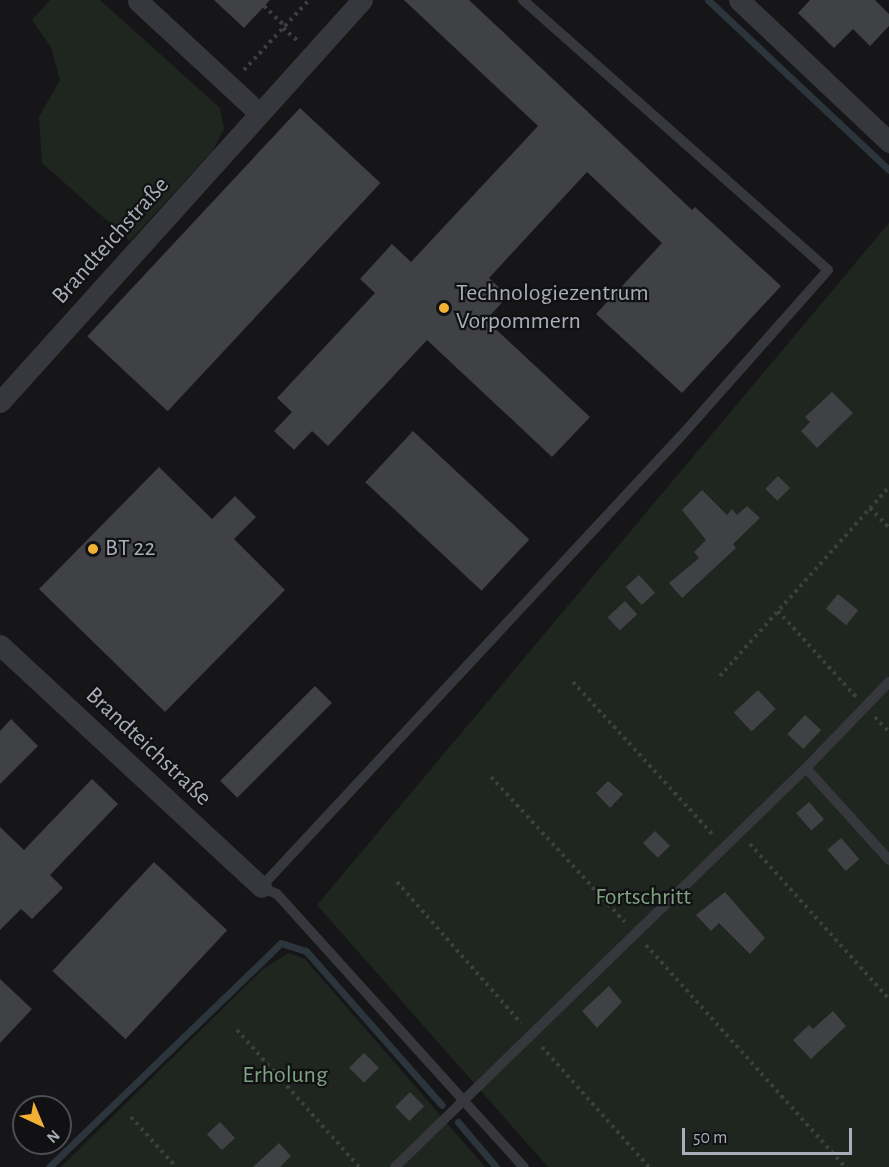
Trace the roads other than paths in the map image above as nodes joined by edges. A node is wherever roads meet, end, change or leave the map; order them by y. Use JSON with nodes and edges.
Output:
{"nodes":[{"id":1,"x":138,"y":0,"type":"edge"},
{"id":2,"x":362,"y":0,"type":"edge"},
{"id":3,"x":523,"y":0,"type":"edge"},
{"id":4,"x":739,"y":0,"type":"edge"},
{"id":5,"x":259,"y":113,"type":"junction"},
{"id":6,"x":889,"y":142,"type":"edge"},
{"id":7,"x":0,"y":402,"type":"edge"},
{"id":8,"x":0,"y":645,"type":"edge"},
{"id":9,"x":889,"y":682,"type":"edge"},
{"id":10,"x":806,"y":768,"type":"junction"},
{"id":11,"x":889,"y":860,"type":"edge"},
{"id":12,"x":261,"y":887,"type":"junction"},
{"id":13,"x":465,"y":1098,"type":"junction"},
{"id":14,"x":395,"y":1167,"type":"edge"},
{"id":15,"x":524,"y":1167,"type":"edge"}],
"edges":[{"from":1,"to":5,"type":"street"},
{"from":2,"to":5,"type":"street","name":"Brandteichstraße"},
{"from":3,"to":12,"type":"lane"},
{"from":4,"to":6,"type":"street"},
{"from":5,"to":7,"type":"street","name":"Brandteichstraße"},
{"from":8,"to":12,"type":"street","name":"Brandteichstraße"},
{"from":9,"to":10,"type":"lane"},
{"from":10,"to":11,"type":"lane"},
{"from":10,"to":13,"type":"lane"},
{"from":12,"to":13,"type":"lane"},
{"from":13,"to":14,"type":"lane"},
{"from":13,"to":15,"type":"lane"}]}
